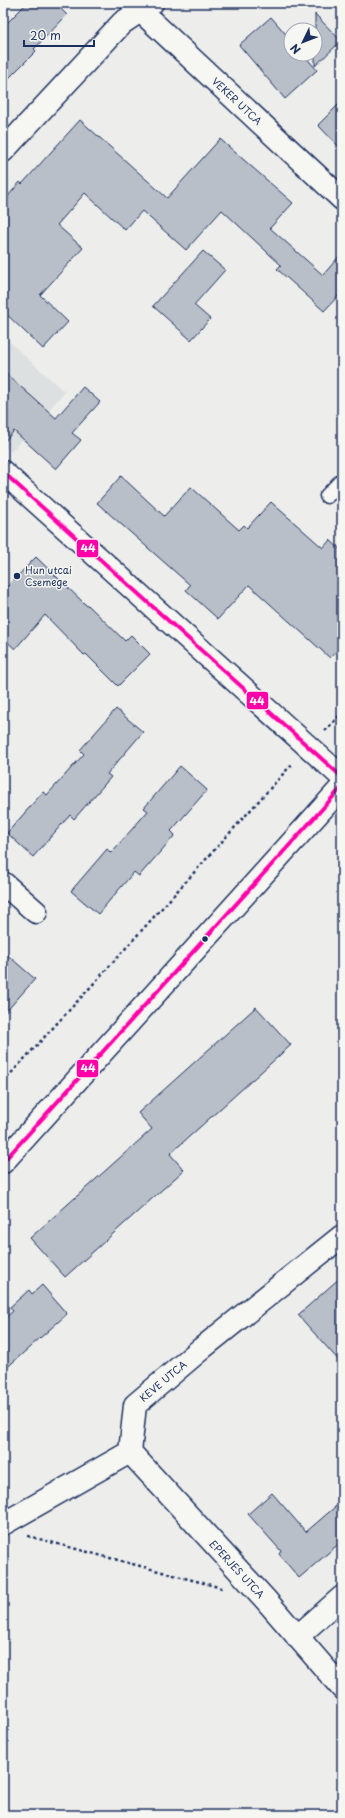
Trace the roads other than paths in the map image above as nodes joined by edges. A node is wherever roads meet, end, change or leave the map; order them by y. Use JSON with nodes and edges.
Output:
{"nodes":[{"id":1,"x":142,"y":6,"type":"edge"},
{"id":2,"x":3,"y":151,"type":"edge"},
{"id":3,"x":342,"y":199,"type":"edge"},
{"id":4,"x":3,"y":472,"type":"edge"},
{"id":5,"x":342,"y":480,"type":"edge"},
{"id":6,"x":327,"y":496,"type":"dead end"},
{"id":7,"x":342,"y":777,"type":"edge"},
{"id":8,"x":342,"y":787,"type":"edge"},
{"id":9,"x":3,"y":883,"type":"edge"},
{"id":10,"x":36,"y":912,"type":"dead end"},
{"id":11,"x":3,"y":1162,"type":"edge"},
{"id":12,"x":342,"y":1236,"type":"edge"},
{"id":13,"x":130,"y":1452,"type":"junction"},
{"id":14,"x":3,"y":1524,"type":"edge"},
{"id":15,"x":342,"y":1597,"type":"edge"},
{"id":16,"x":297,"y":1637,"type":"junction"},
{"id":17,"x":342,"y":1688,"type":"edge"}],
"edges":[{"from":1,"to":2,"type":"street"},
{"from":1,"to":3,"type":"street","name":"VEKER UTCA"},
{"from":4,"to":7,"type":"street"},
{"from":5,"to":6,"type":"lane"},
{"from":8,"to":11,"type":"street"},
{"from":9,"to":10,"type":"street"},
{"from":12,"to":13,"type":"street","name":"KEVE UTCA"},
{"from":13,"to":14,"type":"street"},
{"from":13,"to":16,"type":"street","name":"EPERJES UTCA"},
{"from":15,"to":16,"type":"street"},
{"from":16,"to":17,"type":"street","name":"EPERJES UTCA"}]}
